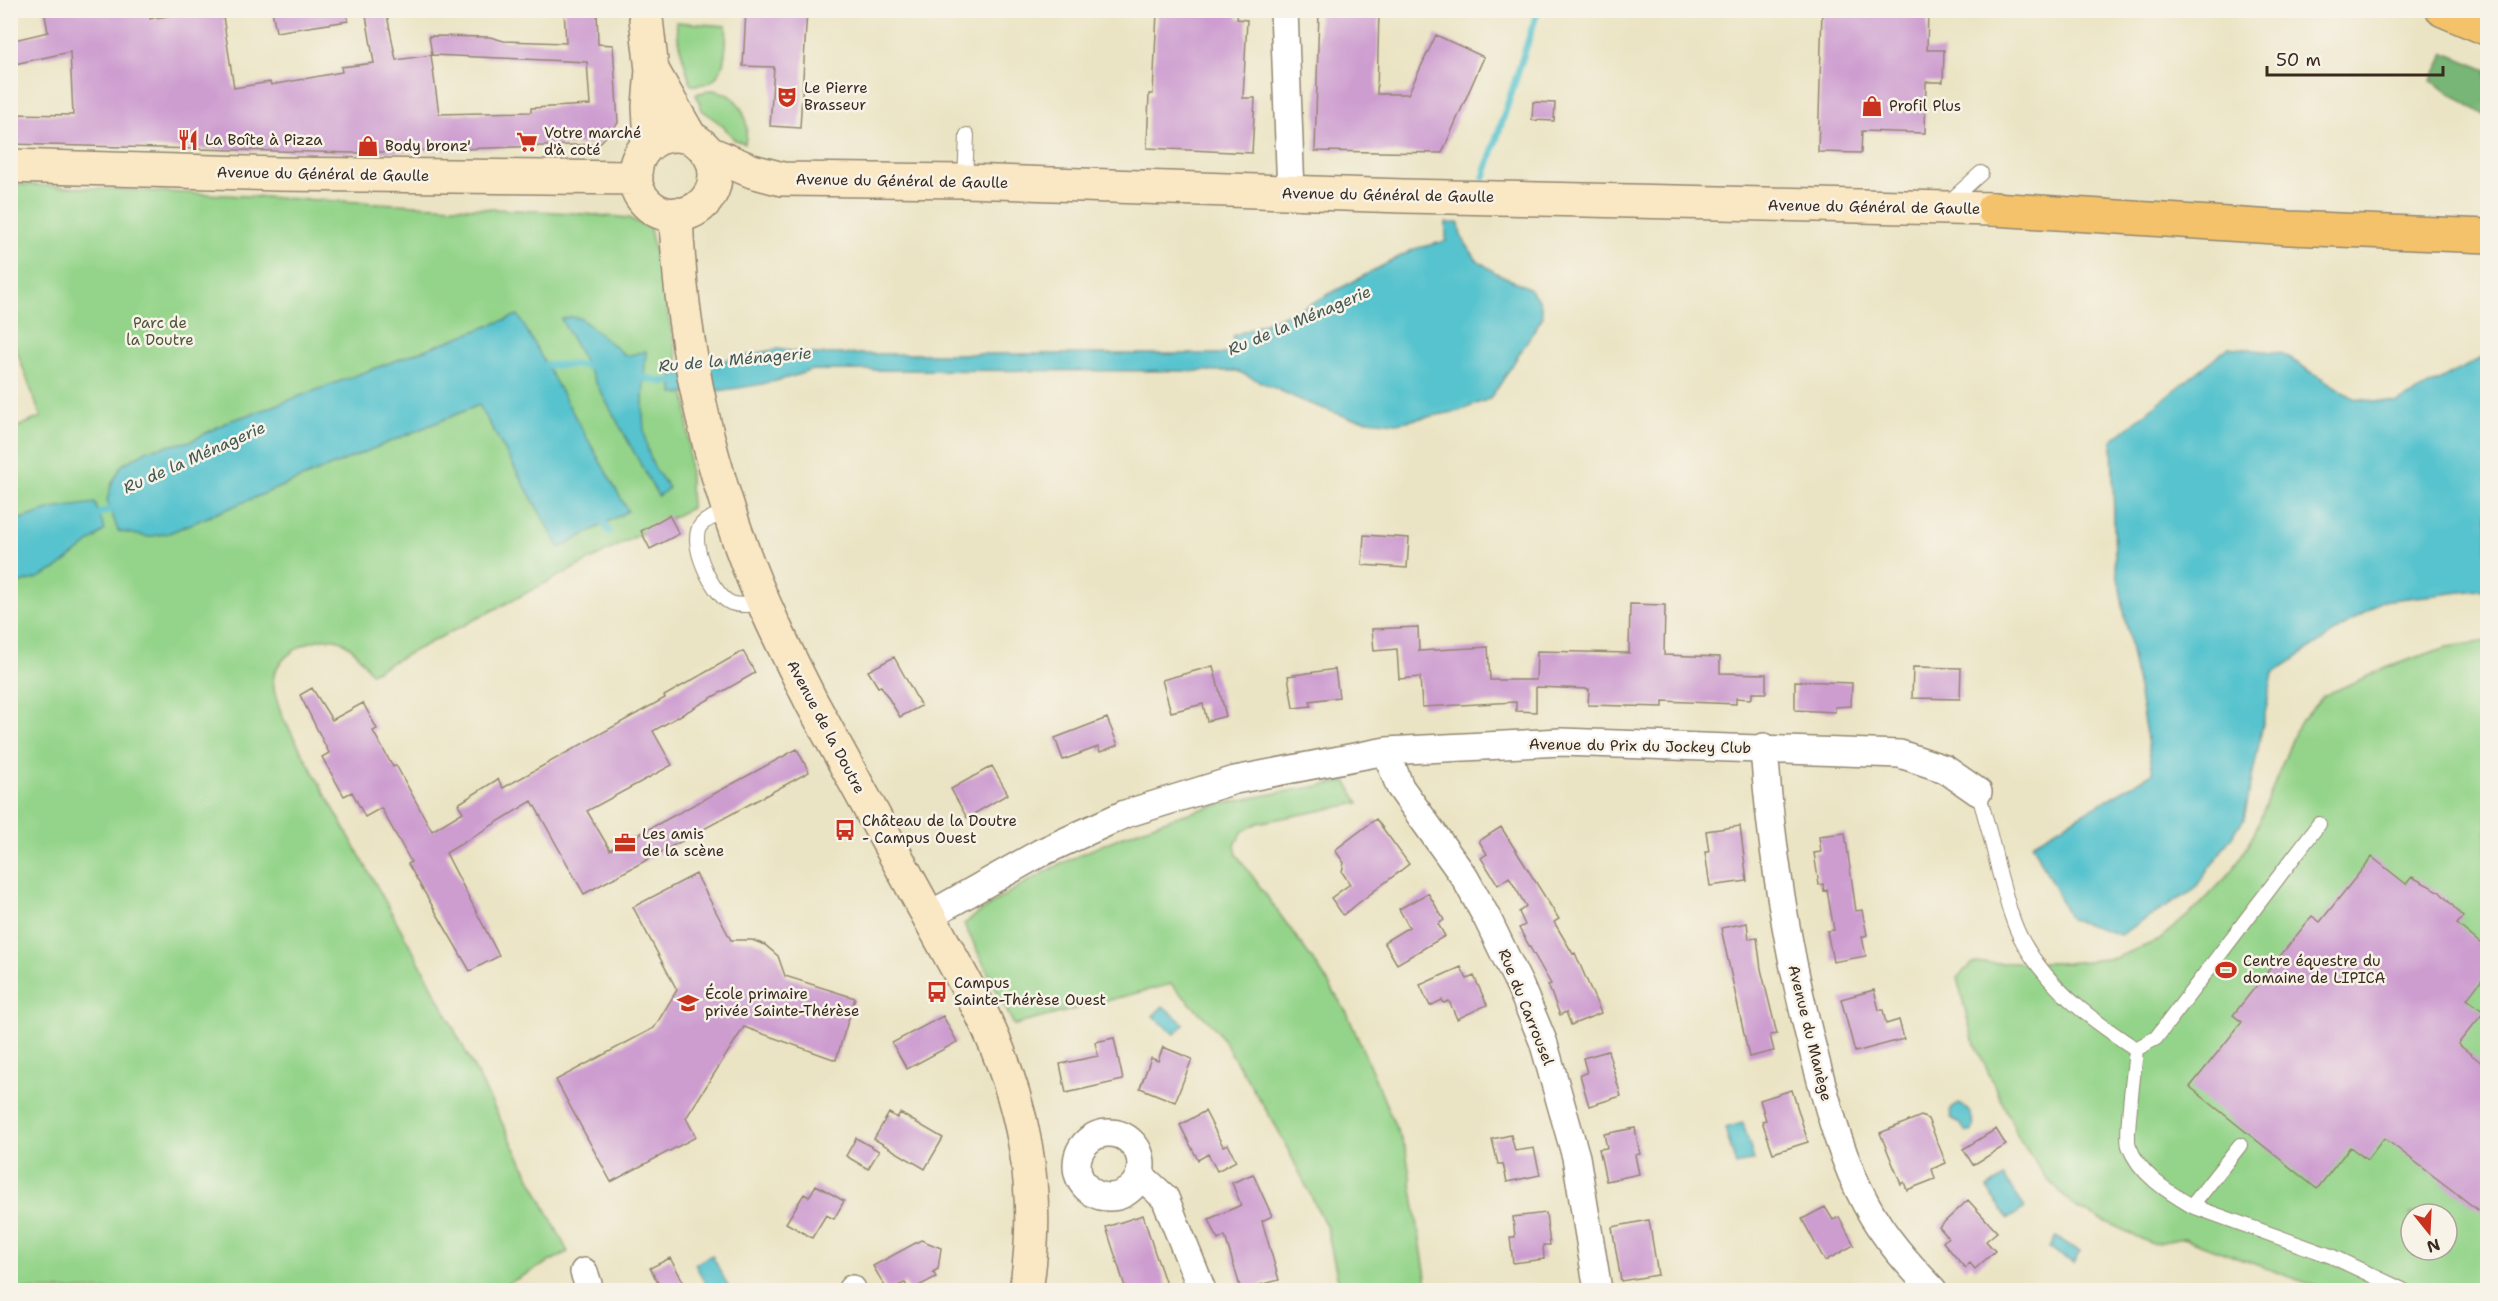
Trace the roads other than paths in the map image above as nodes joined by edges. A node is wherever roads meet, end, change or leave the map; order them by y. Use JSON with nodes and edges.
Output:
{"nodes":[{"id":1,"x":645,"y":10,"type":"edge"},
{"id":2,"x":1284,"y":10,"type":"edge"},
{"id":3,"x":2443,"y":10,"type":"edge"},
{"id":4,"x":2487,"y":28,"type":"edge"},
{"id":5,"x":652,"y":70,"type":"junction"},
{"id":6,"x":967,"y":135,"type":"dead end"},
{"id":7,"x":651,"y":143,"type":"junction"},
{"id":8,"x":699,"y":145,"type":"junction"},
{"id":9,"x":10,"y":166,"type":"edge"},
{"id":10,"x":1981,"y":173,"type":"dead end"},
{"id":11,"x":636,"y":178,"type":"junction"},
{"id":12,"x":782,"y":179,"type":"junction"},
{"id":13,"x":965,"y":182,"type":"junction"},
{"id":14,"x":1291,"y":193,"type":"junction"},
{"id":15,"x":707,"y":198,"type":"junction"},
{"id":16,"x":1942,"y":208,"type":"junction"},
{"id":17,"x":1994,"y":210,"type":"joint"},
{"id":18,"x":676,"y":214,"type":"junction"},
{"id":19,"x":2487,"y":236,"type":"edge"},
{"id":20,"x":1764,"y":747,"type":"junction"},
{"id":21,"x":1386,"y":752,"type":"junction"},
{"id":22,"x":1978,"y":792,"type":"joint"},
{"id":23,"x":2319,"y":824,"type":"dead end"},
{"id":24,"x":928,"y":916,"type":"junction"},
{"id":25,"x":2136,"y":1048,"type":"junction"},
{"id":26,"x":2240,"y":1145,"type":"dead end"},
{"id":27,"x":1140,"y":1175,"type":"dead end"},
{"id":28,"x":2192,"y":1206,"type":"junction"},
{"id":29,"x":1026,"y":1290,"type":"edge"},
{"id":30,"x":1202,"y":1290,"type":"edge"},
{"id":31,"x":1598,"y":1290,"type":"edge"},
{"id":32,"x":1933,"y":1290,"type":"edge"},
{"id":33,"x":2403,"y":1290,"type":"edge"}],
"edges":[{"from":1,"to":5,"type":"main road"},
{"from":2,"to":14,"type":"street"},
{"from":3,"to":4,"type":"highway"},
{"from":5,"to":7,"type":"main road"},
{"from":5,"to":8,"type":"main road"},
{"from":6,"to":13,"type":"lane"},
{"from":7,"to":8,"type":"main road"},
{"from":7,"to":11,"type":"main road"},
{"from":8,"to":12,"type":"main road","name":"Avenue du Général de Gaulle"},
{"from":8,"to":15,"type":"main road"},
{"from":9,"to":11,"type":"main road","name":"Avenue du Général de Gaulle"},
{"from":10,"to":16,"type":"lane"},
{"from":11,"to":18,"type":"main road"},
{"from":12,"to":13,"type":"main road","name":"Avenue du Général de Gaulle"},
{"from":12,"to":15,"type":"main road","name":"Avenue du Général de Gaulle"},
{"from":13,"to":14,"type":"main road","name":"Avenue du Général de Gaulle"},
{"from":14,"to":16,"type":"main road","name":"Avenue du Général de Gaulle"},
{"from":15,"to":18,"type":"main road"},
{"from":16,"to":17,"type":"main road","name":"Avenue du Général de Gaulle"},
{"from":17,"to":19,"type":"highway"},
{"from":18,"to":24,"type":"main road","name":"Avenue de la Doutre"},
{"from":20,"to":21,"type":"street","name":"Avenue du Prix du Jockey Club"},
{"from":20,"to":22,"type":"street","name":"Avenue du Prix du Jockey Club"},
{"from":20,"to":32,"type":"street","name":"Avenue du Manège"},
{"from":21,"to":24,"type":"street","name":"Avenue du Prix du Jockey Club"},
{"from":21,"to":31,"type":"street","name":"Rue du Carrousel"},
{"from":22,"to":25,"type":"lane"},
{"from":23,"to":25,"type":"lane"},
{"from":24,"to":29,"type":"main road","name":"Avenue de la Doutre"},
{"from":25,"to":28,"type":"lane"},
{"from":26,"to":28,"type":"lane"},
{"from":27,"to":30,"type":"street"},
{"from":28,"to":33,"type":"lane"}]}
